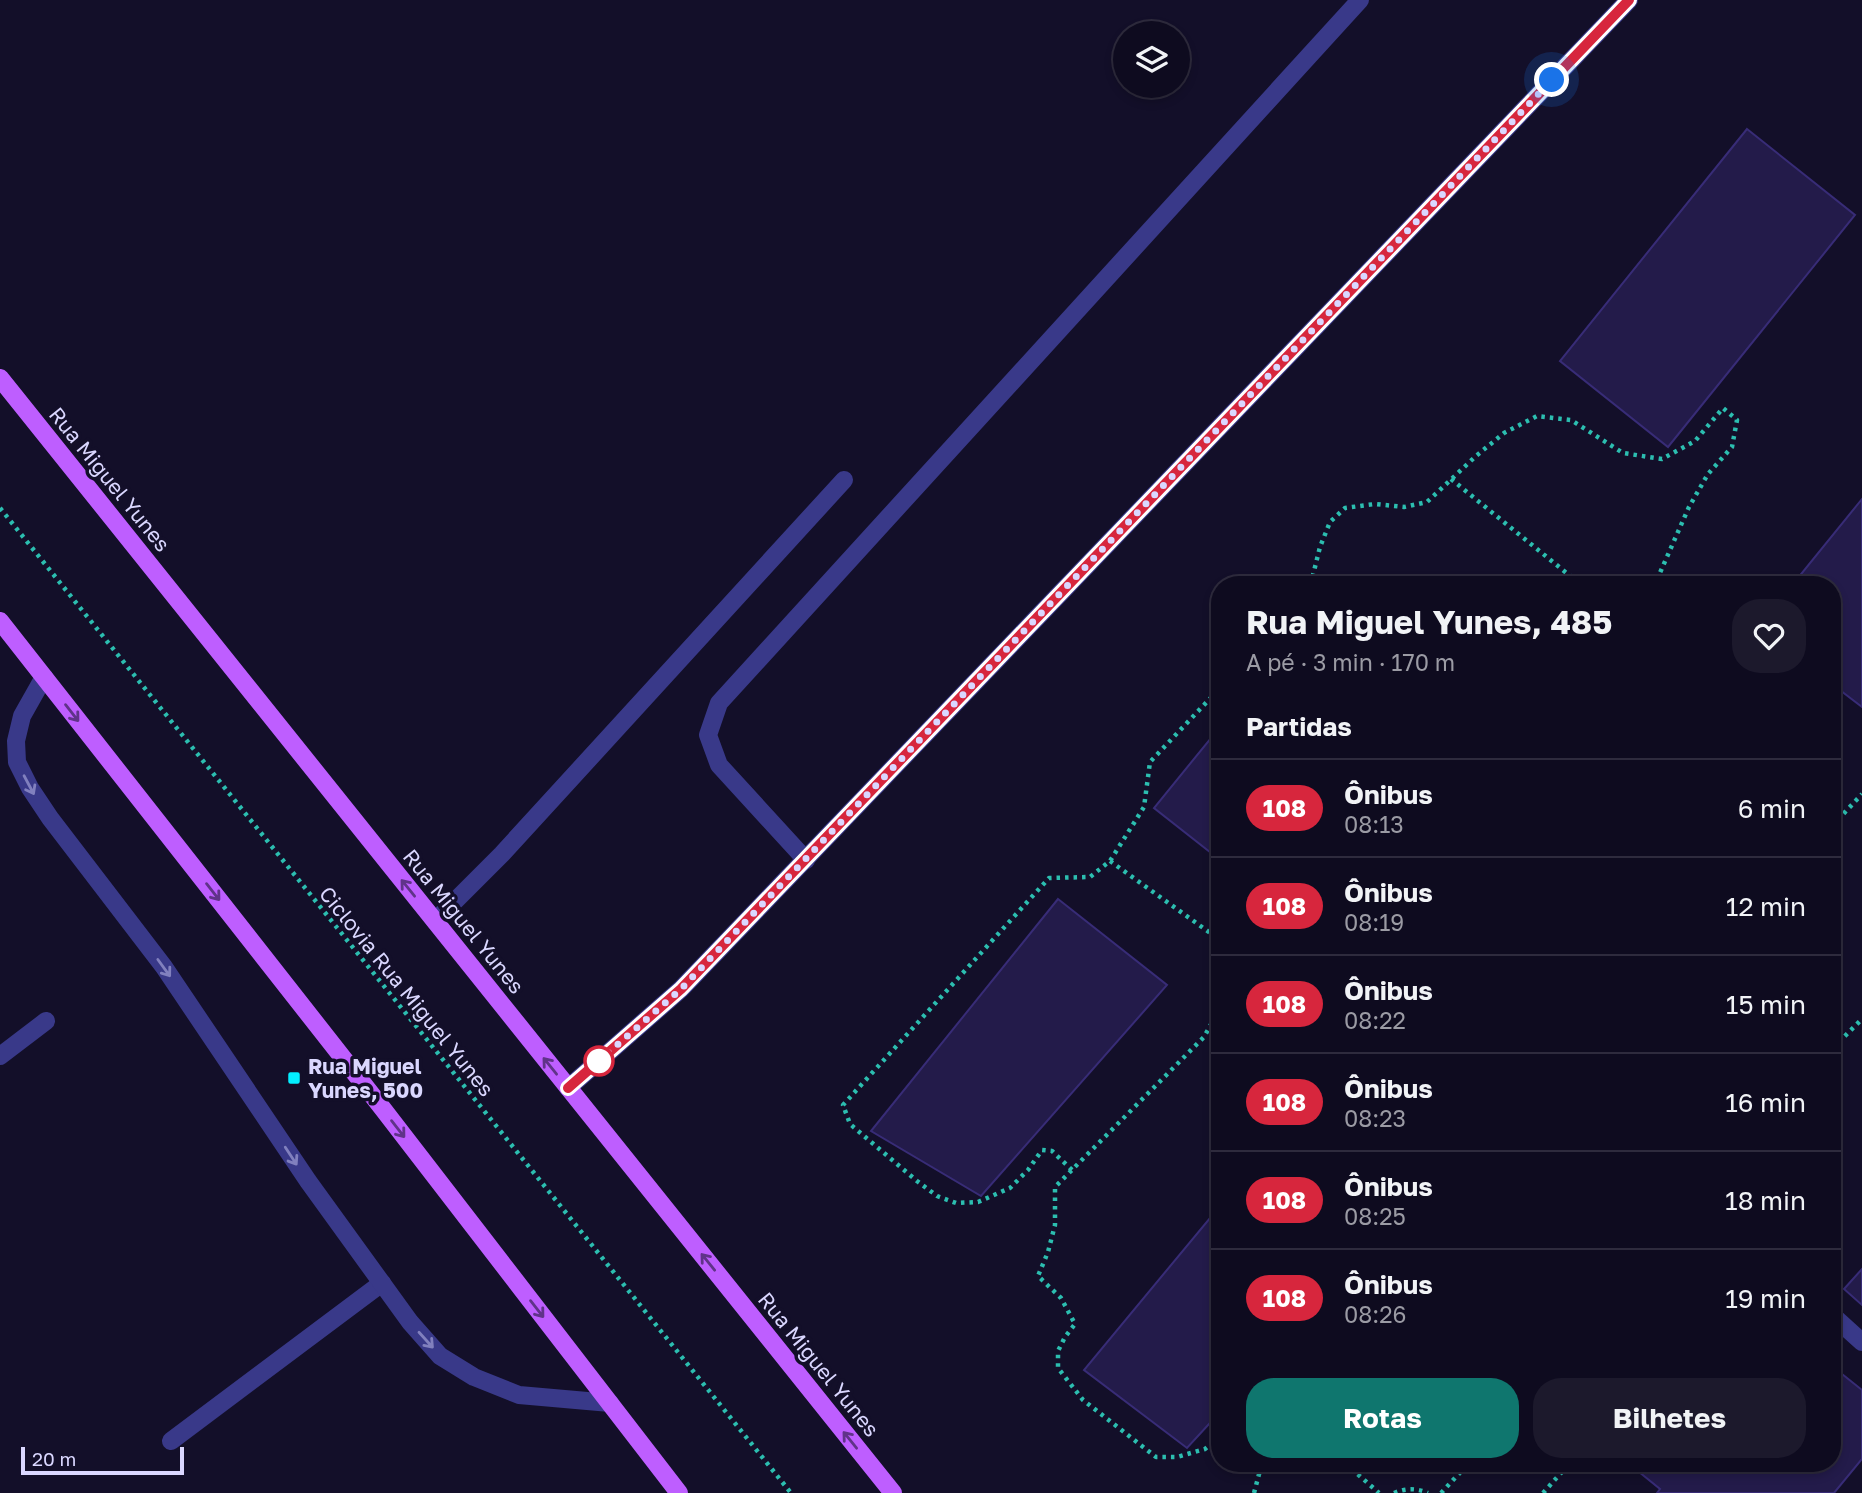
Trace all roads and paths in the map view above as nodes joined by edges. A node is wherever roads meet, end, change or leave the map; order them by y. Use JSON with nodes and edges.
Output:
{"nodes":[{"id":1,"x":1360,"y":0,"type":"edge"},
{"id":2,"x":1629,"y":0,"type":"edge"},
{"id":3,"x":0,"y":378,"type":"edge"},
{"id":4,"x":1451,"y":479,"type":"junction"},
{"id":5,"x":844,"y":480,"type":"dead end"},
{"id":6,"x":0,"y":508,"type":"edge"},
{"id":7,"x":1312,"y":576,"type":"edge"},
{"id":8,"x":1570,"y":576,"type":"edge"},
{"id":9,"x":1659,"y":576,"type":"edge"},
{"id":10,"x":0,"y":621,"type":"edge"},
{"id":11,"x":44,"y":677,"type":"junction"},
{"id":12,"x":1211,"y":698,"type":"edge"},
{"id":13,"x":1862,"y":794,"type":"edge"},
{"id":14,"x":1841,"y":810,"type":"edge"},
{"id":15,"x":1845,"y":813,"type":"junction"},
{"id":16,"x":1841,"y":817,"type":"edge"},
{"id":17,"x":806,"y":860,"type":"junction"},
{"id":18,"x":1110,"y":861,"type":"junction"},
{"id":19,"x":435,"y":921,"type":"junction"},
{"id":20,"x":1211,"y":934,"type":"edge"},
{"id":21,"x":1862,"y":1019,"type":"edge"},
{"id":22,"x":46,"y":1021,"type":"dead end"},
{"id":23,"x":1211,"y":1024,"type":"edge"},
{"id":24,"x":1841,"y":1040,"type":"edge"},
{"id":25,"x":0,"y":1056,"type":"edge"},
{"id":26,"x":568,"y":1088,"type":"junction"},
{"id":27,"x":1072,"y":1170,"type":"junction"},
{"id":28,"x":382,"y":1283,"type":"junction"},
{"id":29,"x":1841,"y":1323,"type":"edge"},
{"id":30,"x":1862,"y":1342,"type":"edge"},
{"id":31,"x":610,"y":1404,"type":"junction"},
{"id":32,"x":170,"y":1441,"type":"dead end"},
{"id":33,"x":1211,"y":1444,"type":"edge"},
{"id":34,"x":1260,"y":1472,"type":"edge"},
{"id":35,"x":1355,"y":1472,"type":"edge"},
{"id":36,"x":1461,"y":1472,"type":"edge"},
{"id":37,"x":1562,"y":1472,"type":"edge"},
{"id":38,"x":679,"y":1493,"type":"edge"},
{"id":39,"x":791,"y":1493,"type":"edge"},
{"id":40,"x":893,"y":1493,"type":"edge"},
{"id":41,"x":1254,"y":1493,"type":"edge"},
{"id":42,"x":1379,"y":1493,"type":"edge"},
{"id":43,"x":1394,"y":1493,"type":"edge"},
{"id":44,"x":1428,"y":1493,"type":"edge"},
{"id":45,"x":1441,"y":1493,"type":"edge"},
{"id":46,"x":1544,"y":1493,"type":"edge"}],
"edges":[{"from":1,"to":17,"type":"street"},
{"from":2,"to":17,"type":"street"},
{"from":19,"to":3,"type":"main road","name":"Rua Miguel Yunes","one_way":true},
{"from":4,"to":7,"type":"path"},
{"from":4,"to":8,"type":"path"},
{"from":4,"to":9,"type":"path"},
{"from":5,"to":19,"type":"street"},
{"from":6,"to":39,"type":"path","name":"Ciclovia Rua Miguel Yunes"},
{"from":10,"to":11,"type":"main road"},
{"from":11,"to":28,"type":"street","one_way":true},
{"from":11,"to":31,"type":"main road","one_way":true},
{"from":12,"to":18,"type":"path"},
{"from":13,"to":15,"type":"path"},
{"from":14,"to":15,"type":"path"},
{"from":15,"to":16,"type":"path"},
{"from":17,"to":26,"type":"street"},
{"from":18,"to":20,"type":"path"},
{"from":18,"to":27,"type":"path"},
{"from":26,"to":19,"type":"main road","name":"Rua Miguel Yunes","one_way":true},
{"from":21,"to":24,"type":"path"},
{"from":22,"to":25,"type":"street"},
{"from":23,"to":27,"type":"path"},
{"from":40,"to":26,"type":"main road","name":"Rua Miguel Yunes","one_way":true},
{"from":27,"to":33,"type":"path"},
{"from":28,"to":31,"type":"street","one_way":true},
{"from":28,"to":32,"type":"street"},
{"from":29,"to":30,"type":"street"},
{"from":31,"to":38,"type":"main road"},
{"from":34,"to":41,"type":"path"},
{"from":35,"to":42,"type":"path"},
{"from":36,"to":45,"type":"path"},
{"from":37,"to":46,"type":"path"},
{"from":43,"to":44,"type":"path"}]}
